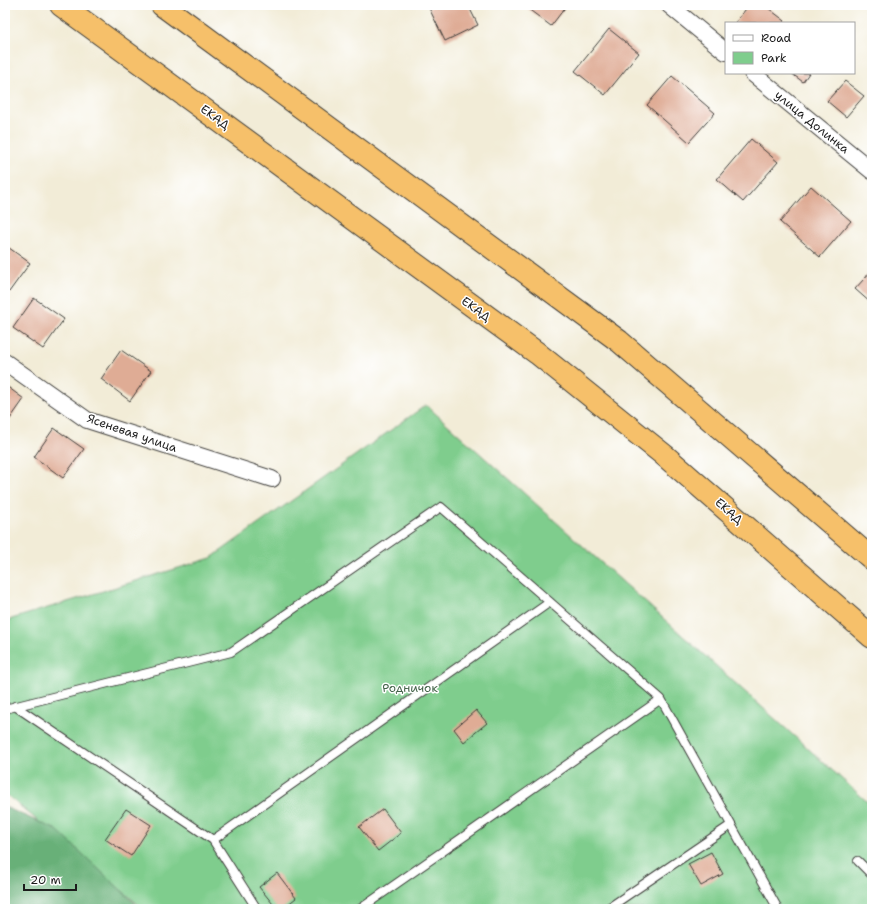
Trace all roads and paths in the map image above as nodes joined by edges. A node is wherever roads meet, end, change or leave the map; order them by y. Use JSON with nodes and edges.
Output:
{"nodes":[{"id":1,"x":61,"y":5,"type":"edge"},
{"id":2,"x":668,"y":5,"type":"edge"},
{"id":3,"x":164,"y":6,"type":"edge"},
{"id":4,"x":725,"y":51,"type":"edge"},
{"id":5,"x":753,"y":74,"type":"edge"},
{"id":6,"x":872,"y":171,"type":"edge"},
{"id":7,"x":5,"y":362,"type":"edge"},
{"id":8,"x":272,"y":479,"type":"dead end"},
{"id":9,"x":872,"y":559,"type":"edge"},
{"id":10,"x":550,"y":602,"type":"junction"},
{"id":11,"x":872,"y":637,"type":"edge"},
{"id":12,"x":661,"y":699,"type":"junction"},
{"id":13,"x":15,"y":706,"type":"junction"},
{"id":14,"x":5,"y":709,"type":"edge"},
{"id":15,"x":731,"y":825,"type":"junction"},
{"id":16,"x":214,"y":840,"type":"junction"},
{"id":17,"x":858,"y":861,"type":"dead end"},
{"id":18,"x":872,"y":875,"type":"edge"},
{"id":19,"x":257,"y":909,"type":"edge"},
{"id":20,"x":360,"y":909,"type":"edge"},
{"id":21,"x":607,"y":909,"type":"edge"},
{"id":22,"x":778,"y":909,"type":"edge"}],
"edges":[{"from":1,"to":11,"type":"highway","name":"ЕКАД"},
{"from":2,"to":4,"type":"street"},
{"from":3,"to":9,"type":"highway"},
{"from":5,"to":6,"type":"street","name":"улица Долинка"},
{"from":7,"to":8,"type":"street","name":"Ясеневая улица"},
{"from":10,"to":12,"type":"lane"},
{"from":10,"to":13,"type":"lane"},
{"from":10,"to":16,"type":"lane"},
{"from":12,"to":15,"type":"lane"},
{"from":12,"to":20,"type":"lane"},
{"from":13,"to":14,"type":"lane"},
{"from":13,"to":16,"type":"lane"},
{"from":15,"to":21,"type":"lane"},
{"from":15,"to":22,"type":"lane"},
{"from":16,"to":19,"type":"lane"},
{"from":17,"to":18,"type":"lane"}]}
